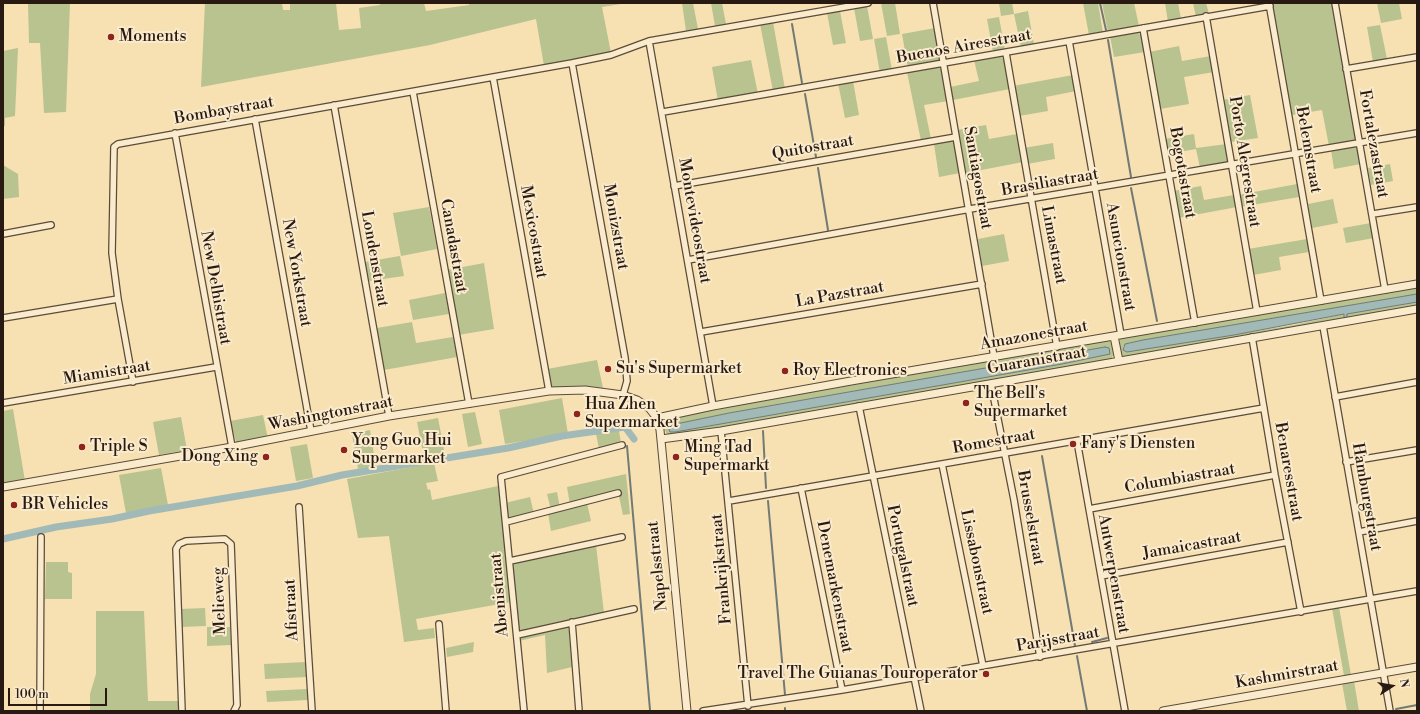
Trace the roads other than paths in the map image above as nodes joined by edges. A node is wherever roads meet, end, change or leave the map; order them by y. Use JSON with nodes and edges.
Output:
{"nodes":[{"id":1,"x":868,"y":3,"type":"edge"},
{"id":2,"x":933,"y":3,"type":"edge"},
{"id":3,"x":1335,"y":3,"type":"edge"},
{"id":4,"x":1269,"y":4,"type":"edge"},
{"id":5,"x":1206,"y":16,"type":"junction"},
{"id":6,"x":1143,"y":28,"type":"junction"},
{"id":7,"x":649,"y":41,"type":"junction"},
{"id":8,"x":1069,"y":41,"type":"junction"},
{"id":9,"x":1006,"y":53,"type":"junction"},
{"id":10,"x":1417,"y":57,"type":"edge"},
{"id":11,"x":572,"y":63,"type":"junction"},
{"id":12,"x":944,"y":64,"type":"junction"},
{"id":13,"x":1346,"y":69,"type":"junction"},
{"id":14,"x":493,"y":77,"type":"junction"},
{"id":15,"x":413,"y":92,"type":"junction"},
{"id":16,"x":334,"y":105,"type":"junction"},
{"id":17,"x":663,"y":112,"type":"junction"},
{"id":18,"x":255,"y":119,"type":"junction"},
{"id":19,"x":175,"y":133,"type":"junction"},
{"id":20,"x":1417,"y":133,"type":"edge"},
{"id":21,"x":956,"y":137,"type":"junction"},
{"id":22,"x":1360,"y":143,"type":"junction"},
{"id":23,"x":1296,"y":153,"type":"junction"},
{"id":24,"x":1232,"y":165,"type":"junction"},
{"id":25,"x":1169,"y":176,"type":"junction"},
{"id":26,"x":674,"y":186,"type":"junction"},
{"id":27,"x":1095,"y":188,"type":"junction"},
{"id":28,"x":1031,"y":199,"type":"junction"},
{"id":29,"x":1417,"y":207,"type":"edge"},
{"id":30,"x":970,"y":209,"type":"junction"},
{"id":31,"x":1373,"y":214,"type":"junction"},
{"id":32,"x":51,"y":225,"type":"dead end"},
{"id":33,"x":3,"y":234,"type":"edge"},
{"id":34,"x":688,"y":260,"type":"junction"},
{"id":35,"x":982,"y":284,"type":"junction"},
{"id":36,"x":1417,"y":284,"type":"edge"},
{"id":37,"x":1385,"y":290,"type":"junction"},
{"id":38,"x":118,"y":299,"type":"junction"},
{"id":39,"x":1321,"y":301,"type":"junction"},
{"id":40,"x":1417,"y":309,"type":"edge"},
{"id":41,"x":1257,"y":312,"type":"junction"},
{"id":42,"x":3,"y":318,"type":"edge"},
{"id":43,"x":1195,"y":323,"type":"junction"},
{"id":44,"x":1323,"y":326,"type":"junction"},
{"id":45,"x":701,"y":332,"type":"junction"},
{"id":46,"x":1118,"y":336,"type":"junction"},
{"id":47,"x":1252,"y":337,"type":"junction"},
{"id":48,"x":1057,"y":347,"type":"junction"},
{"id":49,"x":994,"y":357,"type":"junction"},
{"id":50,"x":1119,"y":361,"type":"junction"},
{"id":51,"x":216,"y":368,"type":"junction"},
{"id":52,"x":134,"y":382,"type":"junction"},
{"id":53,"x":1417,"y":382,"type":"edge"},
{"id":54,"x":990,"y":384,"type":"junction"},
{"id":55,"x":549,"y":391,"type":"junction"},
{"id":56,"x":623,"y":395,"type":"junction"},
{"id":57,"x":1335,"y":397,"type":"junction"},
{"id":58,"x":3,"y":403,"type":"edge"},
{"id":59,"x":469,"y":404,"type":"junction"},
{"id":60,"x":713,"y":406,"type":"junction"},
{"id":61,"x":859,"y":406,"type":"junction"},
{"id":62,"x":1264,"y":408,"type":"junction"},
{"id":63,"x":389,"y":416,"type":"junction"},
{"id":64,"x":657,"y":418,"type":"junction"},
{"id":65,"x":721,"y":431,"type":"junction"},
{"id":66,"x":311,"y":432,"type":"junction"},
{"id":67,"x":661,"y":439,"type":"junction"},
{"id":68,"x":1077,"y":441,"type":"junction"},
{"id":69,"x":622,"y":445,"type":"dead end"},
{"id":70,"x":232,"y":447,"type":"junction"},
{"id":71,"x":1417,"y":450,"type":"edge"},
{"id":72,"x":1004,"y":453,"type":"junction"},
{"id":73,"x":1346,"y":462,"type":"junction"},
{"id":74,"x":942,"y":464,"type":"junction"},
{"id":75,"x":872,"y":475,"type":"junction"},
{"id":76,"x":1275,"y":475,"type":"junction"},
{"id":77,"x":3,"y":487,"type":"edge"},
{"id":78,"x":802,"y":488,"type":"junction"},
{"id":79,"x":618,"y":493,"type":"dead end"},
{"id":80,"x":728,"y":501,"type":"junction"},
{"id":81,"x":299,"y":507,"type":"dead end"},
{"id":82,"x":1089,"y":509,"type":"junction"},
{"id":83,"x":1417,"y":521,"type":"edge"},
{"id":84,"x":506,"y":522,"type":"junction"},
{"id":85,"x":1359,"y":532,"type":"junction"},
{"id":86,"x":42,"y":537,"type":"dead end"},
{"id":87,"x":622,"y":537,"type":"dead end"},
{"id":88,"x":1288,"y":542,"type":"junction"},
{"id":89,"x":510,"y":561,"type":"junction"},
{"id":90,"x":1101,"y":576,"type":"junction"},
{"id":91,"x":1417,"y":591,"type":"edge"},
{"id":92,"x":1371,"y":599,"type":"junction"},
{"id":93,"x":634,"y":609,"type":"dead end"},
{"id":94,"x":1301,"y":612,"type":"junction"},
{"id":95,"x":572,"y":622,"type":"junction"},
{"id":96,"x":439,"y":624,"type":"dead end"},
{"id":97,"x":517,"y":636,"type":"junction"},
{"id":98,"x":1113,"y":644,"type":"junction"},
{"id":99,"x":1040,"y":657,"type":"junction"},
{"id":100,"x":983,"y":666,"type":"junction"},
{"id":101,"x":1417,"y":667,"type":"edge"},
{"id":102,"x":1384,"y":672,"type":"junction"},
{"id":103,"x":914,"y":678,"type":"junction"},
{"id":104,"x":842,"y":690,"type":"junction"},
{"id":105,"x":748,"y":706,"type":"junction"},
{"id":106,"x":40,"y":711,"type":"edge"},
{"id":107,"x":182,"y":711,"type":"edge"},
{"id":108,"x":234,"y":711,"type":"edge"},
{"id":109,"x":312,"y":711,"type":"edge"},
{"id":110,"x":446,"y":711,"type":"edge"},
{"id":111,"x":524,"y":711,"type":"edge"},
{"id":112,"x":579,"y":711,"type":"edge"},
{"id":113,"x":687,"y":711,"type":"edge"},
{"id":114,"x":703,"y":711,"type":"edge"},
{"id":115,"x":921,"y":711,"type":"edge"},
{"id":116,"x":1125,"y":711,"type":"edge"},
{"id":117,"x":1163,"y":711,"type":"edge"},
{"id":118,"x":1390,"y":711,"type":"edge"}],
"edges":[{"from":1,"to":7,"type":"street","name":"Bombaystraat"},
{"from":2,"to":12,"type":"street","name":"Santiagostraat"},
{"from":3,"to":13,"type":"street","name":"Fortalezastraat"},
{"from":4,"to":5,"type":"street","name":"Buenos Airesstraat"},
{"from":4,"to":23,"type":"street","name":"Belemstraat"},
{"from":5,"to":6,"type":"street","name":"Buenos Airesstraat"},
{"from":5,"to":24,"type":"street","name":"Porto Alegrestraat"},
{"from":6,"to":8,"type":"street","name":"Buenos Airesstraat"},
{"from":6,"to":25,"type":"street","name":"Bogotastraat"},
{"from":7,"to":11,"type":"street","name":"Bombaystraat"},
{"from":7,"to":17,"type":"street","name":"Montevideostraat"},
{"from":8,"to":9,"type":"street","name":"Buenos Airesstraat"},
{"from":8,"to":27,"type":"street","name":"Asuncionstraat"},
{"from":9,"to":12,"type":"street","name":"Buenos Airesstraat"},
{"from":9,"to":28,"type":"street","name":"Limastraat"},
{"from":10,"to":13,"type":"street"},
{"from":11,"to":14,"type":"street","name":"Bombaystraat"},
{"from":11,"to":56,"type":"street","name":"Monizstraat"},
{"from":12,"to":17,"type":"street","name":"Buenos Airesstraat"},
{"from":12,"to":21,"type":"street","name":"Santiagostraat"},
{"from":13,"to":22,"type":"street","name":"Fortalezastraat"},
{"from":14,"to":15,"type":"street","name":"Bombaystraat"},
{"from":14,"to":55,"type":"street","name":"Mexicostraat"},
{"from":15,"to":16,"type":"street","name":"Bombaystraat"},
{"from":15,"to":59,"type":"street","name":"Canadastraat"},
{"from":16,"to":18,"type":"street","name":"Bombaystraat"},
{"from":16,"to":63,"type":"street","name":"Londenstraat"},
{"from":17,"to":26,"type":"street","name":"Montevideostraat"},
{"from":18,"to":19,"type":"street","name":"Bombaystraat"},
{"from":18,"to":66,"type":"street","name":"New Yorkstraat"},
{"from":19,"to":38,"type":"street","name":"Bombaystraat"},
{"from":19,"to":51,"type":"street","name":"New Delhistraat"},
{"from":20,"to":22,"type":"street","name":"Brasiliastraat"},
{"from":21,"to":26,"type":"street","name":"Quitostraat"},
{"from":21,"to":30,"type":"street","name":"Santiagostraat"},
{"from":22,"to":23,"type":"street","name":"Brasiliastraat"},
{"from":22,"to":31,"type":"street","name":"Fortalezastraat"},
{"from":23,"to":24,"type":"street","name":"Brasiliastraat"},
{"from":23,"to":39,"type":"street","name":"Belemstraat"},
{"from":24,"to":25,"type":"street","name":"Brasiliastraat"},
{"from":24,"to":41,"type":"street","name":"Porto Alegrestraat"},
{"from":25,"to":27,"type":"street","name":"Brasiliastraat"},
{"from":25,"to":43,"type":"street","name":"Bogotastraat"},
{"from":26,"to":34,"type":"street","name":"Montevideostraat"},
{"from":27,"to":28,"type":"street","name":"Brasiliastraat"},
{"from":27,"to":46,"type":"street","name":"Asuncionstraat"},
{"from":28,"to":30,"type":"street","name":"Brasiliastraat"},
{"from":28,"to":48,"type":"street","name":"Limastraat"},
{"from":29,"to":31,"type":"street"},
{"from":30,"to":34,"type":"street","name":"Brasiliastraat"},
{"from":30,"to":35,"type":"street","name":"Santiagostraat"},
{"from":31,"to":37,"type":"street","name":"Fortalezastraat"},
{"from":32,"to":33,"type":"street"},
{"from":34,"to":45,"type":"street","name":"Montevideostraat"},
{"from":35,"to":45,"type":"street","name":"La Pazstraat"},
{"from":35,"to":49,"type":"street","name":"Santiagostraat"},
{"from":36,"to":37,"type":"street","name":"Amazonestraat"},
{"from":37,"to":39,"type":"street","name":"Amazonestraat"},
{"from":38,"to":42,"type":"street"},
{"from":38,"to":52,"type":"street","name":"Bombaystraat"},
{"from":39,"to":41,"type":"street","name":"Amazonestraat"},
{"from":40,"to":44,"type":"street","name":"Guaranistraat"},
{"from":41,"to":43,"type":"street","name":"Amazonestraat"},
{"from":43,"to":46,"type":"street","name":"Amazonestraat"},
{"from":44,"to":47,"type":"street","name":"Guaranistraat"},
{"from":44,"to":57,"type":"street","name":"Hamburgstraat"},
{"from":45,"to":60,"type":"street","name":"Montevideostraat"},
{"from":46,"to":48,"type":"street","name":"Amazonestraat"},
{"from":46,"to":50,"type":"street"},
{"from":47,"to":50,"type":"street","name":"Guaranistraat"},
{"from":47,"to":62,"type":"street","name":"Benaresstraat"},
{"from":48,"to":49,"type":"street","name":"Amazonestraat"},
{"from":49,"to":60,"type":"street","name":"Amazonestraat"},
{"from":50,"to":54,"type":"street","name":"Guaranistraat"},
{"from":51,"to":52,"type":"street","name":"Miamistraat"},
{"from":51,"to":70,"type":"street","name":"New Delhistraat"},
{"from":52,"to":58,"type":"street","name":"Miamistraat"},
{"from":53,"to":57,"type":"street"},
{"from":54,"to":61,"type":"street","name":"Guaranistraat"},
{"from":54,"to":72,"type":"street","name":"Brusselstraat"},
{"from":55,"to":56,"type":"street","name":"Washingtonstraat"},
{"from":55,"to":59,"type":"street","name":"Washingtonstraat"},
{"from":56,"to":64,"type":"street","name":"Washingtonstraat"},
{"from":57,"to":73,"type":"street","name":"Hamburgstraat"},
{"from":59,"to":63,"type":"street","name":"Washingtonstraat"},
{"from":60,"to":64,"type":"street","name":"Amazonestraat"},
{"from":61,"to":65,"type":"street","name":"Guaranistraat"},
{"from":61,"to":75,"type":"street","name":"Portugalstraat"},
{"from":62,"to":68,"type":"street","name":"Romestraat"},
{"from":62,"to":76,"type":"street","name":"Benaresstraat"},
{"from":63,"to":66,"type":"street","name":"Washingtonstraat"},
{"from":64,"to":67,"type":"street","name":"Napelsstraat"},
{"from":65,"to":67,"type":"street","name":"Guaranistraat"},
{"from":65,"to":80,"type":"street","name":"Frankrijkstraat"},
{"from":66,"to":70,"type":"street","name":"Washingtonstraat"},
{"from":67,"to":113,"type":"street","name":"Napelsstraat"},
{"from":68,"to":72,"type":"street","name":"Romestraat"},
{"from":68,"to":82,"type":"street","name":"Antwerpenstraat"},
{"from":69,"to":84,"type":"street","name":"Abenistraat"},
{"from":70,"to":77,"type":"street","name":"Washingtonstraat"},
{"from":71,"to":73,"type":"street"},
{"from":72,"to":74,"type":"street","name":"Romestraat"},
{"from":72,"to":99,"type":"street","name":"Brusselstraat"},
{"from":73,"to":85,"type":"street","name":"Hamburgstraat"},
{"from":74,"to":75,"type":"street","name":"Romestraat"},
{"from":74,"to":100,"type":"street","name":"Lissabonstraat"},
{"from":75,"to":78,"type":"street","name":"Romestraat"},
{"from":75,"to":103,"type":"street","name":"Portugalstraat"},
{"from":76,"to":82,"type":"street","name":"Columbiastraat"},
{"from":76,"to":88,"type":"street","name":"Benaresstraat"},
{"from":78,"to":80,"type":"street","name":"Romestraat"},
{"from":78,"to":104,"type":"street","name":"Denemarkenstraat"},
{"from":79,"to":84,"type":"street"},
{"from":80,"to":105,"type":"street","name":"Frankrijkstraat"},
{"from":81,"to":109,"type":"street","name":"Afistraat"},
{"from":82,"to":90,"type":"street","name":"Antwerpenstraat"},
{"from":83,"to":85,"type":"street"},
{"from":84,"to":89,"type":"street","name":"Abenistraat"},
{"from":85,"to":92,"type":"street","name":"Hamburgstraat"},
{"from":86,"to":106,"type":"street"},
{"from":87,"to":89,"type":"street"},
{"from":88,"to":90,"type":"street","name":"Jamaicastraat"},
{"from":88,"to":94,"type":"street","name":"Benaresstraat"},
{"from":89,"to":97,"type":"street","name":"Abenistraat"},
{"from":90,"to":98,"type":"street","name":"Antwerpenstraat"},
{"from":91,"to":92,"type":"street","name":"Parijsstraat"},
{"from":92,"to":94,"type":"street","name":"Parijsstraat"},
{"from":92,"to":102,"type":"street","name":"Hamburgstraat"},
{"from":93,"to":95,"type":"street"},
{"from":94,"to":98,"type":"street","name":"Parijsstraat"},
{"from":95,"to":97,"type":"street"},
{"from":95,"to":112,"type":"street"},
{"from":96,"to":110,"type":"street"},
{"from":97,"to":111,"type":"street","name":"Abenistraat"},
{"from":98,"to":99,"type":"street","name":"Parijsstraat"},
{"from":98,"to":116,"type":"street","name":"Antwerpenstraat"},
{"from":99,"to":100,"type":"street","name":"Parijsstraat"},
{"from":100,"to":103,"type":"street","name":"Parijsstraat"},
{"from":101,"to":102,"type":"street","name":"Kashmirstraat"},
{"from":102,"to":117,"type":"street","name":"Kashmirstraat"},
{"from":102,"to":118,"type":"street","name":"Hamburgstraat"},
{"from":103,"to":104,"type":"street","name":"Parijsstraat"},
{"from":103,"to":115,"type":"street","name":"Portugalstraat"},
{"from":104,"to":105,"type":"street","name":"Parijsstraat"},
{"from":105,"to":114,"type":"street","name":"Parijsstraat"},
{"from":107,"to":108,"type":"street","name":"Melieweg"}]}
